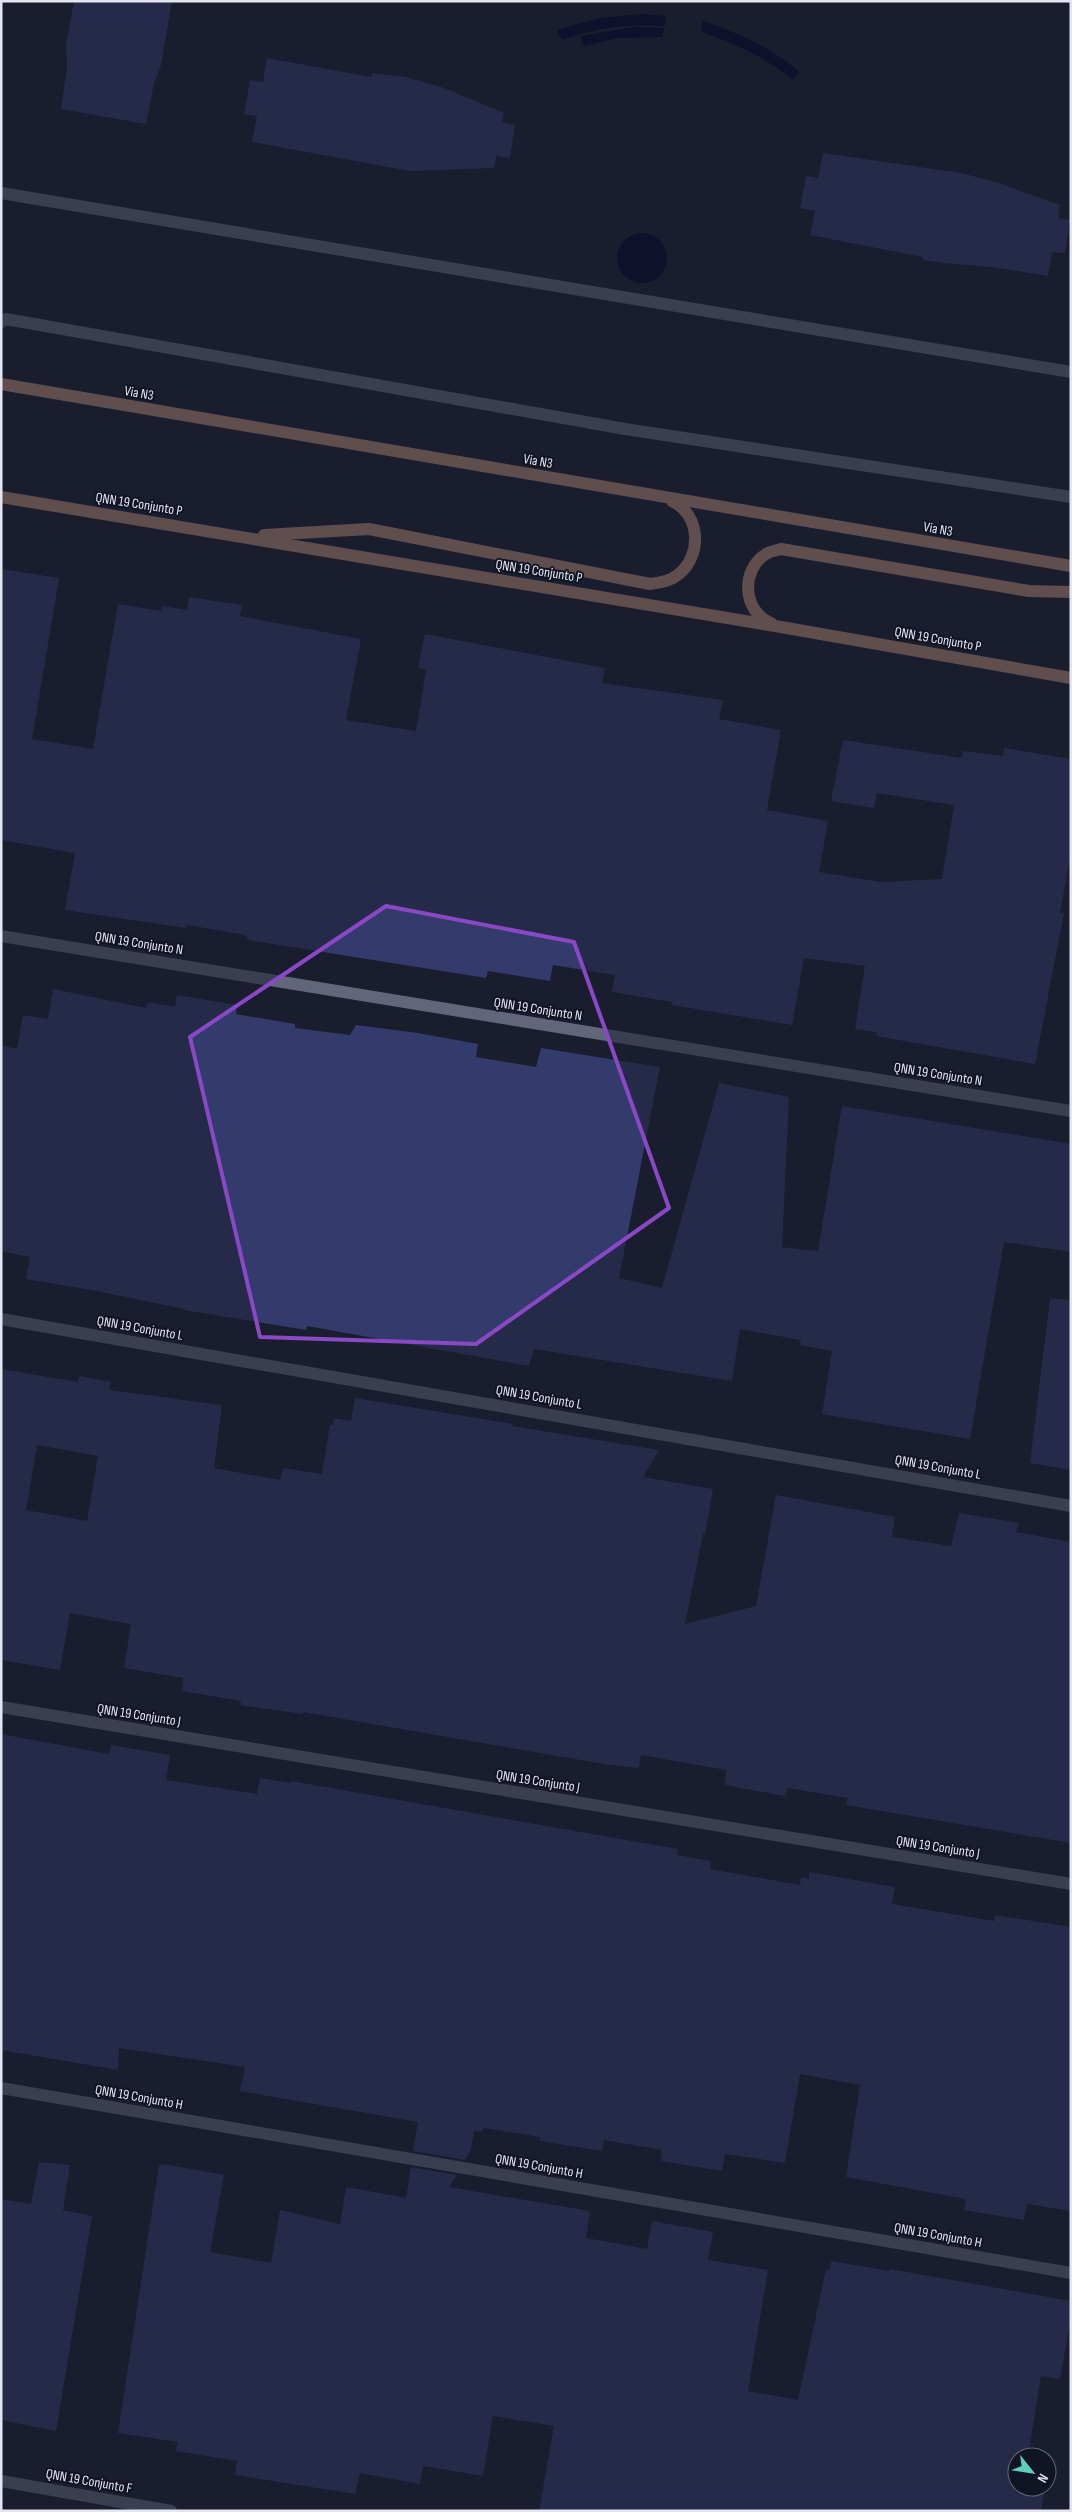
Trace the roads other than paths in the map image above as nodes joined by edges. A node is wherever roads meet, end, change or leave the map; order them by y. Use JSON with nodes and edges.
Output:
{"nodes":[{"id":1,"x":1,"y":193,"type":"edge"},
{"id":2,"x":1,"y":322,"type":"edge"},
{"id":3,"x":1071,"y":372,"type":"edge"},
{"id":4,"x":1,"y":384,"type":"edge"},
{"id":5,"x":1,"y":497,"type":"edge"},
{"id":6,"x":1071,"y":497,"type":"edge"},
{"id":7,"x":664,"y":498,"type":"junction"},
{"id":8,"x":239,"y":536,"type":"junction"},
{"id":9,"x":1071,"y":566,"type":"edge"},
{"id":10,"x":1071,"y":592,"type":"edge"},
{"id":11,"x":781,"y":627,"type":"junction"},
{"id":12,"x":1071,"y":678,"type":"edge"},
{"id":13,"x":1,"y":936,"type":"edge"},
{"id":14,"x":1071,"y":1111,"type":"edge"},
{"id":15,"x":1,"y":1319,"type":"edge"},
{"id":16,"x":1071,"y":1506,"type":"edge"},
{"id":17,"x":1,"y":1707,"type":"edge"},
{"id":18,"x":1071,"y":1884,"type":"edge"},
{"id":19,"x":1,"y":2088,"type":"edge"},
{"id":20,"x":1071,"y":2273,"type":"edge"},
{"id":21,"x":1,"y":2481,"type":"edge"},
{"id":22,"x":171,"y":2511,"type":"edge"}],
"edges":[{"from":1,"to":3,"type":"street"},
{"from":2,"to":6,"type":"street"},
{"from":4,"to":7,"type":"main road","name":"Via N3"},
{"from":5,"to":8,"type":"main road","name":"QNN 19 Conjunto P"},
{"from":7,"to":8,"type":"main road"},
{"from":7,"to":9,"type":"main road","name":"Via N3"},
{"from":8,"to":11,"type":"main road","name":"QNN 19 Conjunto P"},
{"from":10,"to":11,"type":"main road"},
{"from":11,"to":12,"type":"main road","name":"QNN 19 Conjunto P"},
{"from":13,"to":14,"type":"street","name":"QNN 19 Conjunto N"},
{"from":15,"to":16,"type":"street","name":"QNN 19 Conjunto L"},
{"from":17,"to":18,"type":"street","name":"QNN 19 Conjunto J"},
{"from":19,"to":20,"type":"street","name":"QNN 19 Conjunto H"},
{"from":21,"to":22,"type":"street","name":"QNN 19 Conjunto F"}]}
